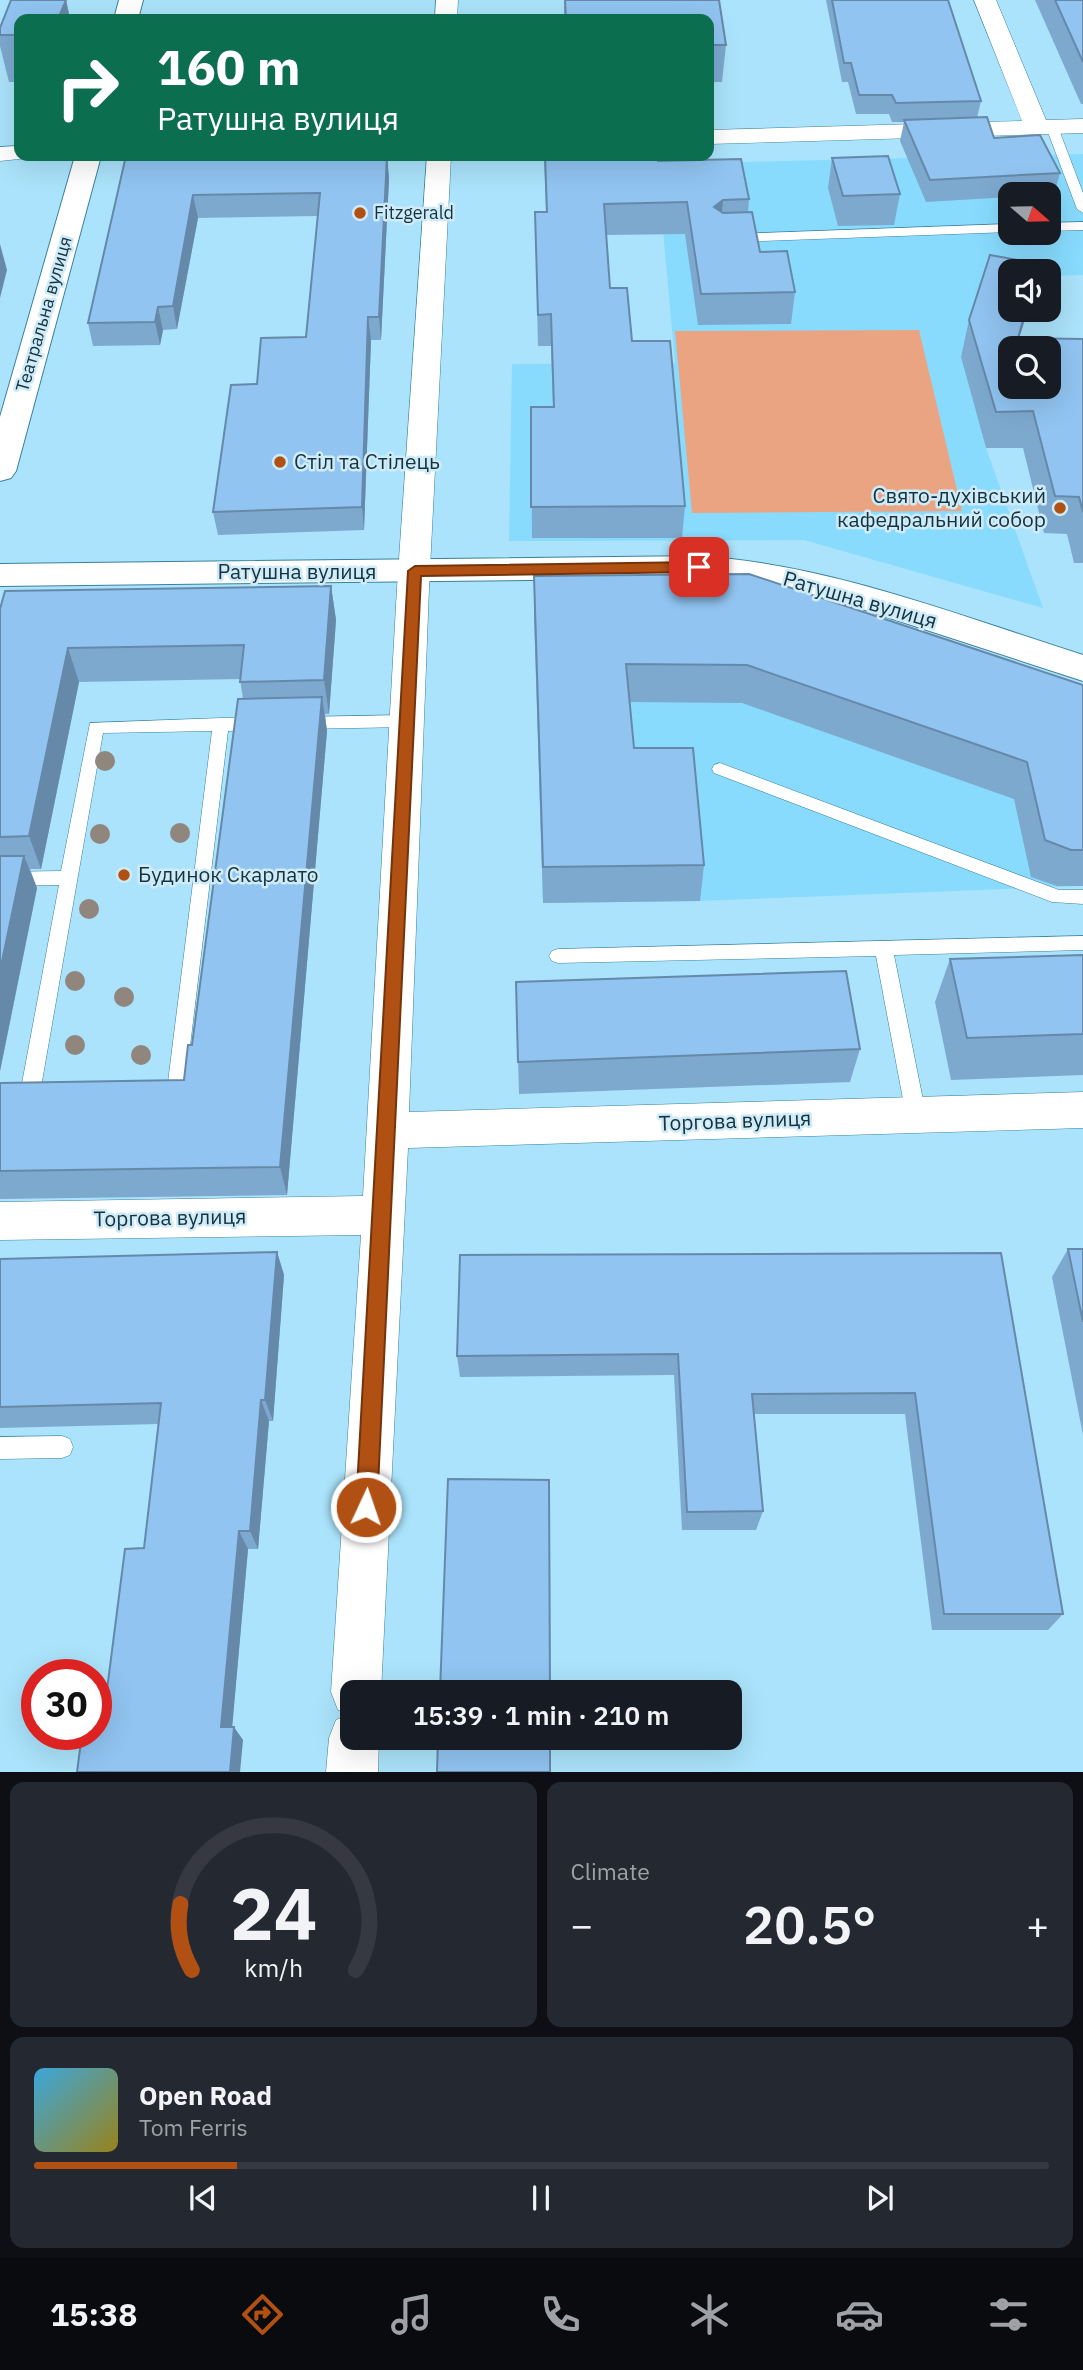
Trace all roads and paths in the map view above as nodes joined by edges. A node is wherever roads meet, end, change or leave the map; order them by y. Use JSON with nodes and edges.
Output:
{"nodes":[{"id":1,"x":985,"y":0,"type":"edge"},
{"id":2,"x":1083,"y":126,"type":"edge"},
{"id":3,"x":1044,"y":127,"type":"junction"},
{"id":4,"x":714,"y":137,"type":"edge"},
{"id":5,"x":86,"y":161,"type":"edge"},
{"id":6,"x":439,"y":161,"type":"edge"},
{"id":7,"x":1083,"y":209,"type":"edge"},
{"id":8,"x":1083,"y":226,"type":"edge"},
{"id":9,"x":1061,"y":227,"type":"edge"},
{"id":10,"x":998,"y":228,"type":"edge"},
{"id":11,"x":720,"y":238,"type":"edge"},
{"id":12,"x":8,"y":417,"type":"edge"},
{"id":13,"x":0,"y":471,"type":"edge"},
{"id":14,"x":415,"y":571,"type":"junction"},
{"id":15,"x":0,"y":575,"type":"edge"},
{"id":16,"x":1080,"y":669,"type":"edge"},
{"id":17,"x":407,"y":721,"type":"junction"},
{"id":18,"x":221,"y":724,"type":"junction"},
{"id":19,"x":720,"y":769,"type":"dead end"},
{"id":20,"x":69,"y":878,"type":"junction"},
{"id":21,"x":0,"y":879,"type":"edge"},
{"id":22,"x":1083,"y":897,"type":"edge"},
{"id":23,"x":1083,"y":943,"type":"edge"},
{"id":24,"x":884,"y":948,"type":"junction"},
{"id":25,"x":558,"y":956,"type":"dead end"},
{"id":26,"x":150,"y":1091,"type":"edge"},
{"id":27,"x":56,"y":1093,"type":"edge"},
{"id":28,"x":1083,"y":1110,"type":"edge"},
{"id":29,"x":916,"y":1115,"type":"junction"},
{"id":30,"x":388,"y":1131,"type":"junction"},
{"id":31,"x":382,"y":1215,"type":"junction"},
{"id":32,"x":0,"y":1221,"type":"edge"},
{"id":33,"x":62,"y":1447,"type":"dead end"},
{"id":34,"x":0,"y":1448,"type":"edge"},
{"id":35,"x":357,"y":1680,"type":"edge"},
{"id":36,"x":353,"y":1750,"type":"edge"},
{"id":37,"x":352,"y":1772,"type":"edge"}],
"edges":[{"from":1,"to":3,"type":"street"},
{"from":2,"to":3,"type":"street"},
{"from":3,"to":4,"type":"street"},
{"from":3,"to":7,"type":"lane"},
{"from":5,"to":12,"type":"street","name":"Театральна вулиця"},
{"from":6,"to":14,"type":"street"},
{"from":8,"to":9,"type":"lane"},
{"from":10,"to":11,"type":"lane"},
{"from":12,"to":13,"type":"street","name":"Театральна вулиця"},
{"from":14,"to":15,"type":"street","name":"Ратушна вулиця"},
{"from":14,"to":16,"type":"street","name":"Ратушна вулиця"},
{"from":14,"to":17,"type":"street"},
{"from":17,"to":18,"type":"lane"},
{"from":17,"to":30,"type":"street"},
{"from":18,"to":20,"type":"lane"},
{"from":18,"to":26,"type":"lane"},
{"from":19,"to":22,"type":"lane"},
{"from":20,"to":21,"type":"lane"},
{"from":20,"to":27,"type":"lane"},
{"from":23,"to":24,"type":"lane"},
{"from":24,"to":25,"type":"lane"},
{"from":24,"to":29,"type":"lane"},
{"from":28,"to":29,"type":"street","name":"Торгова вулиця"},
{"from":29,"to":30,"type":"street","name":"Торгова вулиця"},
{"from":30,"to":31,"type":"street"},
{"from":31,"to":32,"type":"street","name":"Торгова вулиця"},
{"from":31,"to":35,"type":"street"},
{"from":33,"to":34,"type":"lane"},
{"from":36,"to":37,"type":"street"}]}
